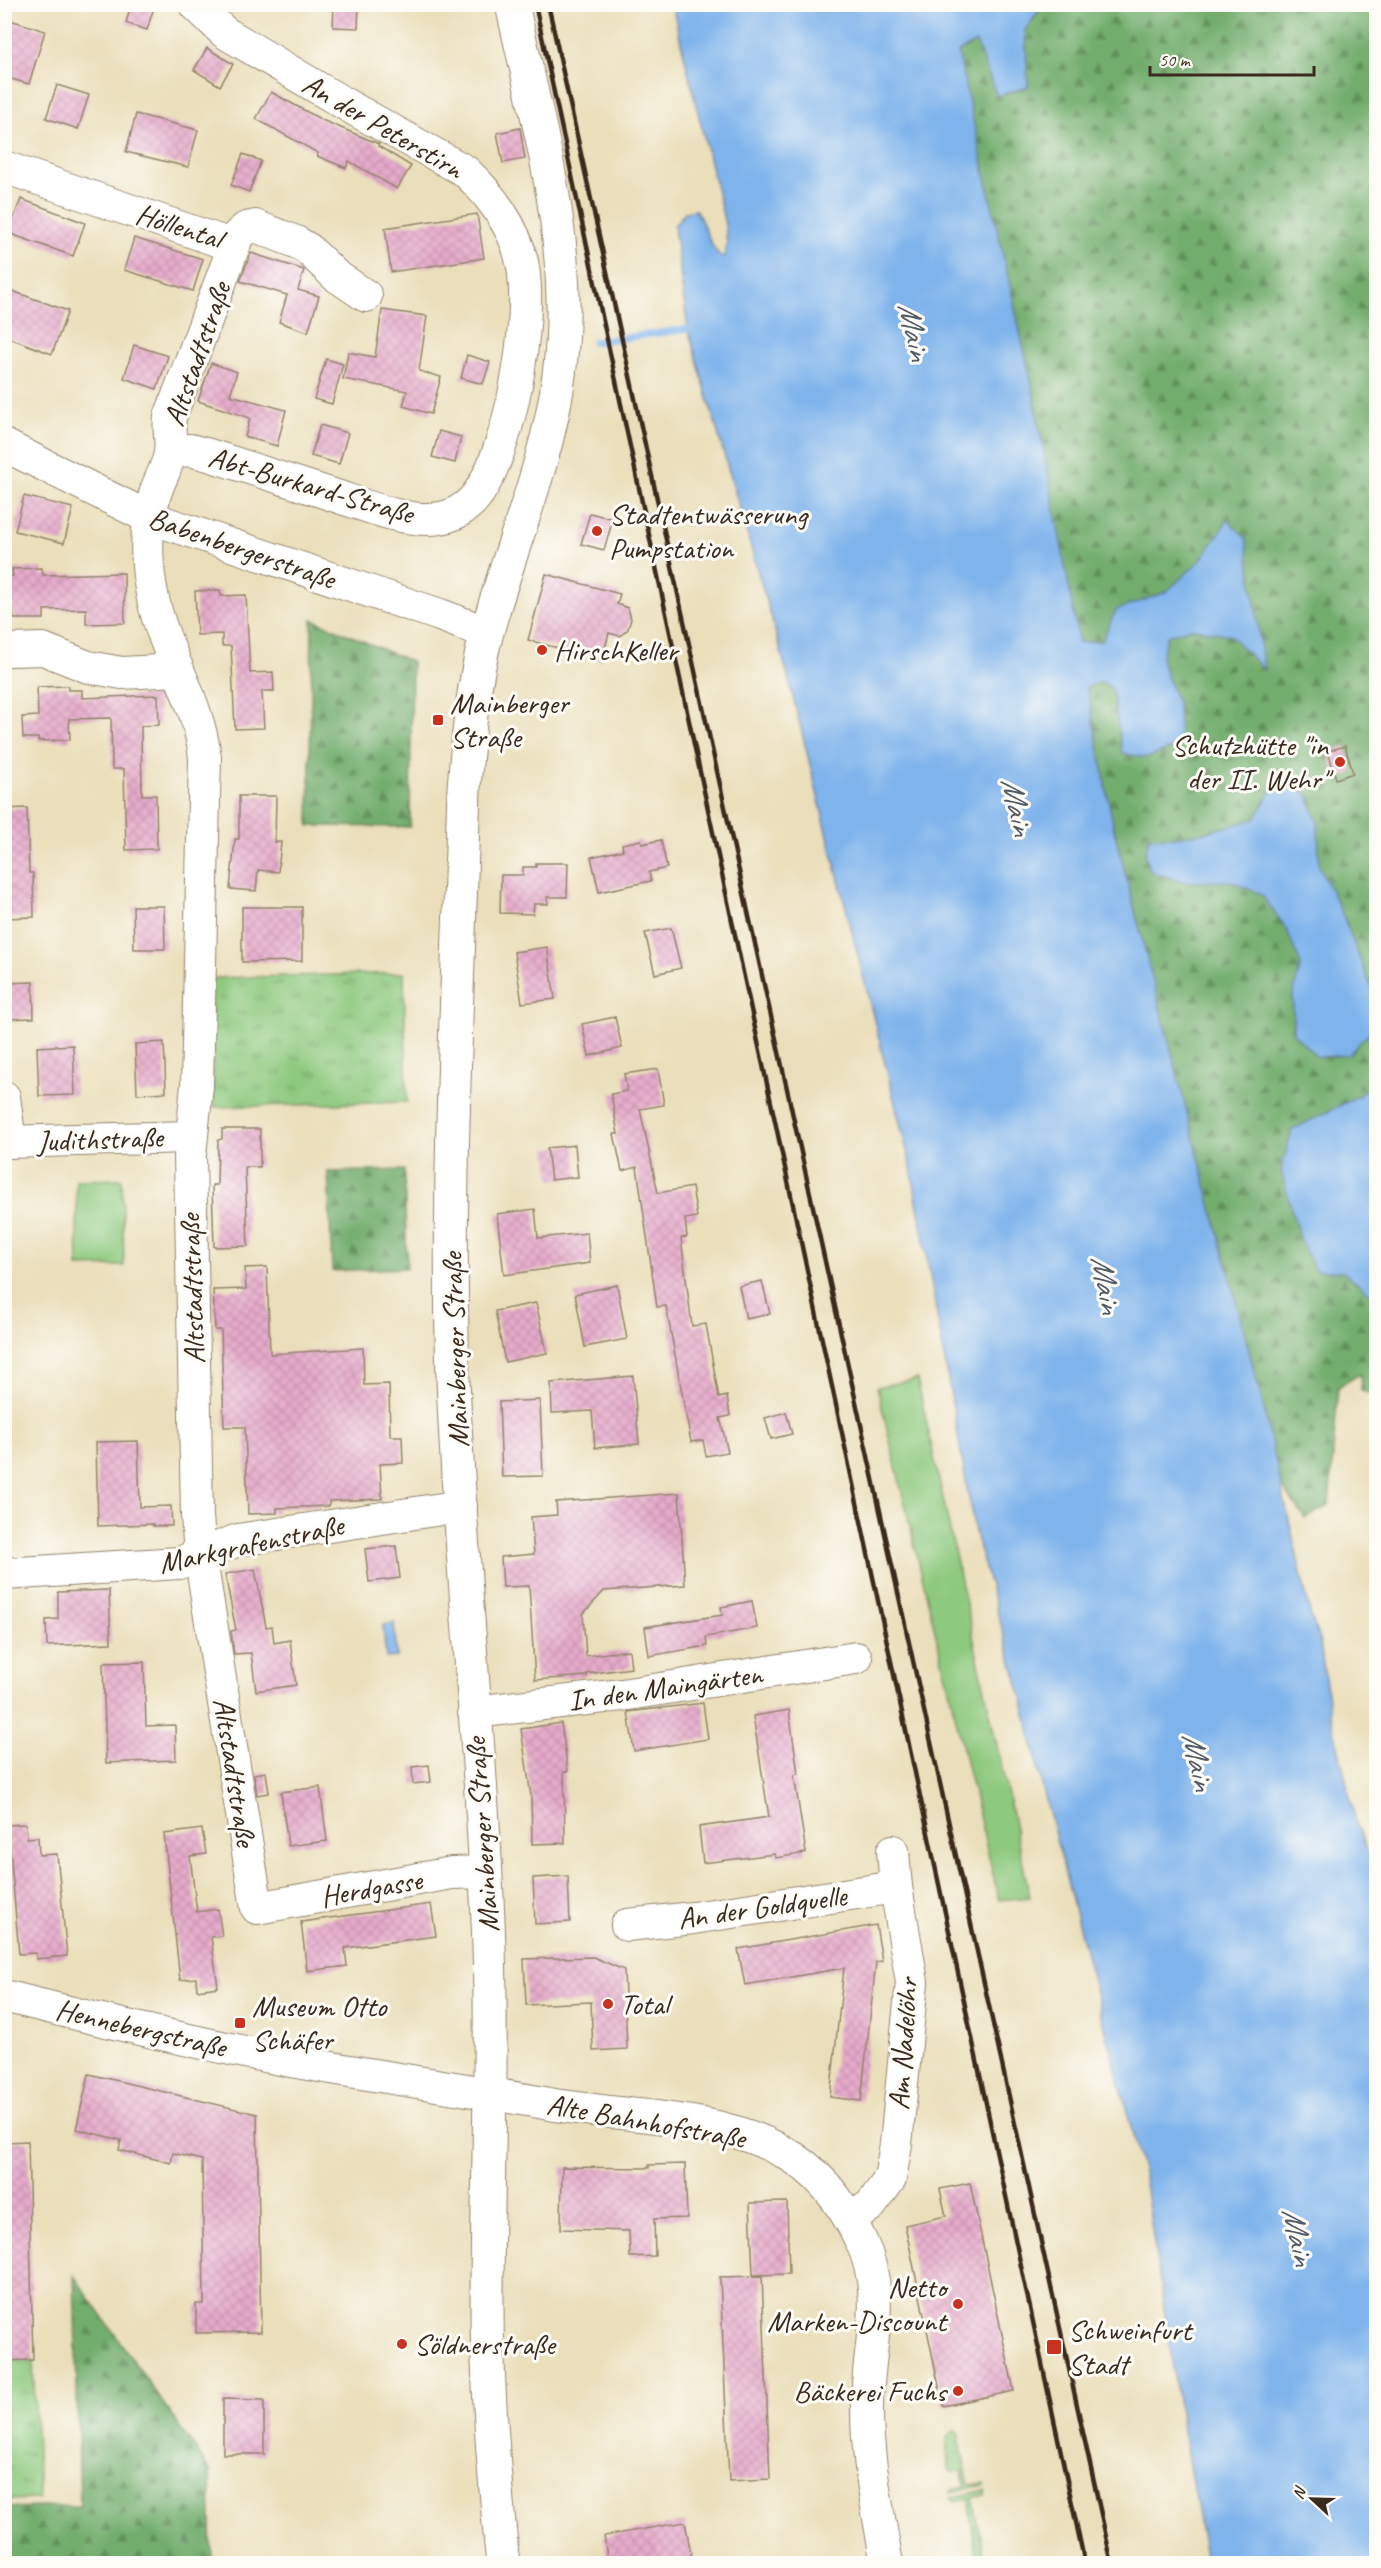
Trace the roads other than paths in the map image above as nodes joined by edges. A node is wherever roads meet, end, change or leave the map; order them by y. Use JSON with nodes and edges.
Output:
{"nodes":[{"id":1,"x":195,"y":4,"type":"edge"},
{"id":2,"x":513,"y":4,"type":"edge"},
{"id":3,"x":4,"y":167,"type":"edge"},
{"id":4,"x":234,"y":246,"type":"junction"},
{"id":5,"x":366,"y":297,"type":"dead end"},
{"id":6,"x":525,"y":321,"type":"joint"},
{"id":7,"x":4,"y":445,"type":"edge"},
{"id":8,"x":170,"y":452,"type":"junction"},
{"id":9,"x":148,"y":517,"type":"junction"},
{"id":10,"x":487,"y":633,"type":"junction"},
{"id":11,"x":10,"y":650,"type":"dead end"},
{"id":12,"x":178,"y":669,"type":"junction"},
{"id":13,"x":4,"y":1097,"type":"edge"},
{"id":14,"x":190,"y":1137,"type":"junction"},
{"id":15,"x":7,"y":1142,"type":"edge"},
{"id":16,"x":461,"y":1506,"type":"junction"},
{"id":17,"x":200,"y":1554,"type":"junction"},
{"id":18,"x":4,"y":1574,"type":"edge"},
{"id":19,"x":856,"y":1658,"type":"dead end"},
{"id":20,"x":474,"y":1712,"type":"junction"},
{"id":21,"x":893,"y":1851,"type":"dead end"},
{"id":22,"x":485,"y":1872,"type":"junction"},
{"id":23,"x":896,"y":1887,"type":"junction"},
{"id":24,"x":257,"y":1908,"type":"joint"},
{"id":25,"x":627,"y":1925,"type":"dead end"},
{"id":26,"x":4,"y":1996,"type":"edge"},
{"id":27,"x":490,"y":2094,"type":"junction"},
{"id":28,"x":850,"y":2220,"type":"junction"},
{"id":29,"x":503,"y":2564,"type":"edge"},
{"id":30,"x":887,"y":2564,"type":"edge"}],
"edges":[{"from":1,"to":6,"type":"street","name":"An der Peterstirn"},
{"from":2,"to":10,"type":"main road","name":"Mainberger Straße"},
{"from":3,"to":4,"type":"street","name":"Höllental"},
{"from":4,"to":5,"type":"street","name":"Höllental"},
{"from":4,"to":8,"type":"street","name":"Altstadtstraße"},
{"from":6,"to":8,"type":"street","name":"Abt-Burkard-Straße"},
{"from":7,"to":9,"type":"street","name":"Babenbergerstraße"},
{"from":8,"to":9,"type":"street","name":"Altstadtstraße"},
{"from":9,"to":10,"type":"street","name":"Babenbergerstraße"},
{"from":9,"to":12,"type":"street","name":"Altstadtstraße"},
{"from":10,"to":16,"type":"main road","name":"Mainberger Straße"},
{"from":11,"to":12,"type":"street"},
{"from":12,"to":14,"type":"street","name":"Altstadtstraße"},
{"from":13,"to":15,"type":"street","name":"Judithstraße"},
{"from":14,"to":15,"type":"street","name":"Judithstraße"},
{"from":14,"to":17,"type":"street","name":"Altstadtstraße"},
{"from":16,"to":17,"type":"street","name":"Markgrafenstraße"},
{"from":16,"to":20,"type":"main road","name":"Mainberger Straße"},
{"from":17,"to":18,"type":"street","name":"Markgrafenstraße"},
{"from":17,"to":24,"type":"street","name":"Altstadtstraße"},
{"from":19,"to":20,"type":"street","name":"In den Maingärten"},
{"from":20,"to":22,"type":"main road","name":"Mainberger Straße"},
{"from":21,"to":23,"type":"street","name":"Am Nadelöhr"},
{"from":22,"to":24,"type":"street","name":"Herdgasse"},
{"from":22,"to":27,"type":"main road","name":"Mainberger Straße"},
{"from":23,"to":25,"type":"street","name":"An der Goldquelle"},
{"from":23,"to":28,"type":"street","name":"Am Nadelöhr"},
{"from":26,"to":27,"type":"street","name":"Hennebergstraße"},
{"from":27,"to":28,"type":"street","name":"Alte Bahnhofstraße"},
{"from":27,"to":29,"type":"main road","name":"Mainberger Straße"},
{"from":28,"to":30,"type":"street","name":"Alte Bahnhofstraße"}]}
